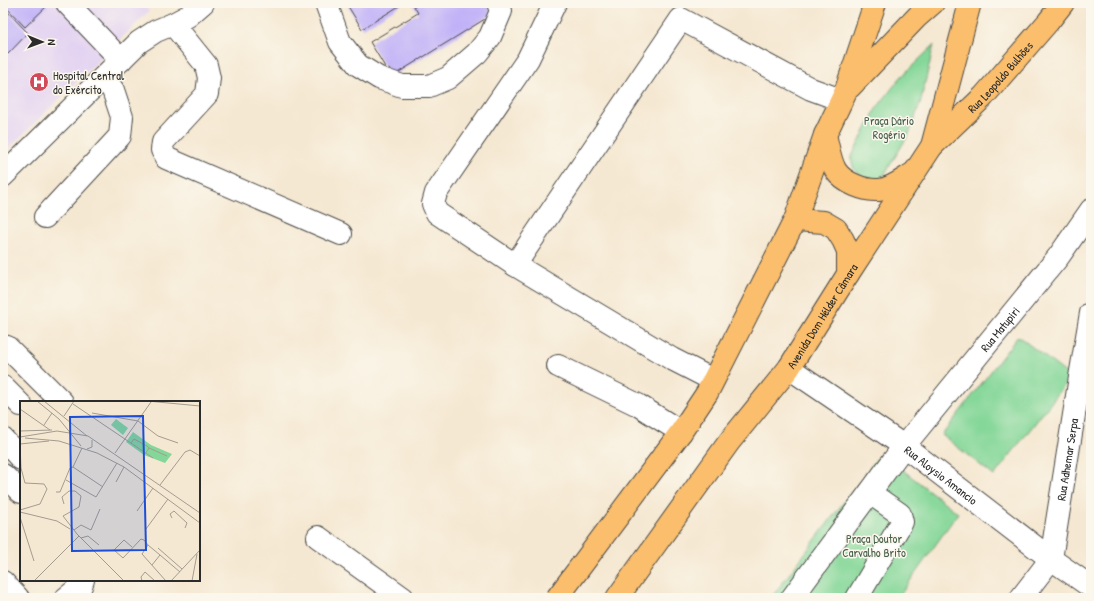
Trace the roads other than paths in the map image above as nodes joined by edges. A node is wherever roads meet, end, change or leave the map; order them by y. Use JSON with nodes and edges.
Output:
{"nodes":[{"id":1,"x":67,"y":3,"type":"edge"},
{"id":2,"x":203,"y":3,"type":"edge"},
{"id":3,"x":326,"y":3,"type":"edge"},
{"id":4,"x":498,"y":3,"type":"edge"},
{"id":5,"x":554,"y":3,"type":"edge"},
{"id":6,"x":875,"y":3,"type":"edge"},
{"id":7,"x":933,"y":3,"type":"edge"},
{"id":8,"x":970,"y":3,"type":"edge"},
{"id":9,"x":1062,"y":3,"type":"edge"},
{"id":10,"x":680,"y":11,"type":"edge"},
{"id":11,"x":173,"y":24,"type":"junction"},
{"id":12,"x":120,"y":60,"type":"junction"},
{"id":13,"x":103,"y":78,"type":"junction"},
{"id":14,"x":843,"y":96,"type":"junction"},
{"id":15,"x":825,"y":135,"type":"junction"},
{"id":16,"x":932,"y":146,"type":"junction"},
{"id":17,"x":913,"y":174,"type":"junction"},
{"id":18,"x":3,"y":176,"type":"edge"},
{"id":19,"x":1091,"y":210,"type":"edge"},
{"id":20,"x":45,"y":217,"type":"dead end"},
{"id":21,"x":795,"y":220,"type":"junction"},
{"id":22,"x":341,"y":234,"type":"dead end"},
{"id":23,"x":515,"y":265,"type":"junction"},
{"id":24,"x":848,"y":274,"type":"junction"},
{"id":25,"x":1091,"y":313,"type":"edge"},
{"id":26,"x":3,"y":346,"type":"edge"},
{"id":27,"x":558,"y":366,"type":"dead end"},
{"id":28,"x":789,"y":368,"type":"junction"},
{"id":29,"x":713,"y":380,"type":"junction"},
{"id":30,"x":3,"y":387,"type":"edge"},
{"id":31,"x":61,"y":401,"type":"edge"},
{"id":32,"x":20,"y":404,"type":"edge"},
{"id":33,"x":681,"y":432,"type":"junction"},
{"id":34,"x":3,"y":440,"type":"edge"},
{"id":35,"x":904,"y":446,"type":"junction"},
{"id":36,"x":20,"y":458,"type":"edge"},
{"id":37,"x":3,"y":476,"type":"edge"},
{"id":38,"x":20,"y":491,"type":"edge"},
{"id":39,"x":870,"y":493,"type":"junction"},
{"id":40,"x":318,"y":537,"type":"dead end"},
{"id":41,"x":1051,"y":559,"type":"junction"},
{"id":42,"x":83,"y":581,"type":"edge"},
{"id":43,"x":3,"y":582,"type":"edge"},
{"id":44,"x":1091,"y":587,"type":"edge"},
{"id":45,"x":18,"y":598,"type":"edge"},
{"id":46,"x":66,"y":598,"type":"edge"},
{"id":47,"x":403,"y":598,"type":"edge"},
{"id":48,"x":558,"y":598,"type":"edge"},
{"id":49,"x":616,"y":598,"type":"edge"},
{"id":50,"x":792,"y":598,"type":"edge"},
{"id":51,"x":857,"y":598,"type":"edge"},
{"id":52,"x":1021,"y":598,"type":"edge"}],
"edges":[{"from":1,"to":12,"type":"street"},
{"from":2,"to":11,"type":"street"},
{"from":3,"to":4,"type":"street"},
{"from":5,"to":23,"type":"street"},
{"from":6,"to":14,"type":"main road"},
{"from":7,"to":14,"type":"main road"},
{"from":8,"to":16,"type":"main road","name":"Avenida Dom Hélder Câmara"},
{"from":9,"to":16,"type":"main road","name":"Rua Leopoldo Bulhões"},
{"from":10,"to":14,"type":"street"},
{"from":10,"to":23,"type":"street"},
{"from":11,"to":12,"type":"street"},
{"from":11,"to":22,"type":"street"},
{"from":12,"to":13,"type":"street"},
{"from":13,"to":18,"type":"street"},
{"from":13,"to":20,"type":"street"},
{"from":14,"to":15,"type":"main road"},
{"from":15,"to":17,"type":"main road"},
{"from":15,"to":21,"type":"main road"},
{"from":16,"to":17,"type":"main road","name":"Avenida Dom Hélder Câmara"},
{"from":17,"to":24,"type":"main road","name":"Avenida Dom Hélder Câmara"},
{"from":19,"to":35,"type":"street","name":"Rua Matupiri"},
{"from":21,"to":24,"type":"main road"},
{"from":21,"to":29,"type":"main road"},
{"from":23,"to":29,"type":"street"},
{"from":24,"to":28,"type":"main road","name":"Avenida Dom Hélder Câmara"},
{"from":25,"to":41,"type":"street","name":"Rua Adhemar Serpa"},
{"from":26,"to":31,"type":"street"},
{"from":27,"to":33,"type":"street"},
{"from":28,"to":35,"type":"street","name":"Rua Aloysio Amancio"},
{"from":28,"to":49,"type":"main road","name":"Avenida Dom Hélder Câmara"},
{"from":29,"to":33,"type":"main road"},
{"from":30,"to":32,"type":"street"},
{"from":33,"to":48,"type":"main road"},
{"from":34,"to":36,"type":"street"},
{"from":35,"to":39,"type":"street","name":"Rua Matupiri"},
{"from":35,"to":41,"type":"street","name":"Rua Aloysio Amancio"},
{"from":37,"to":38,"type":"street"},
{"from":39,"to":50,"type":"street","name":"Rua Matupiri"},
{"from":39,"to":51,"type":"street"},
{"from":40,"to":47,"type":"street"},
{"from":41,"to":44,"type":"street","name":"Rua Aloysio Amancio"},
{"from":41,"to":52,"type":"street"},
{"from":42,"to":46,"type":"street"},
{"from":43,"to":45,"type":"street"}]}
